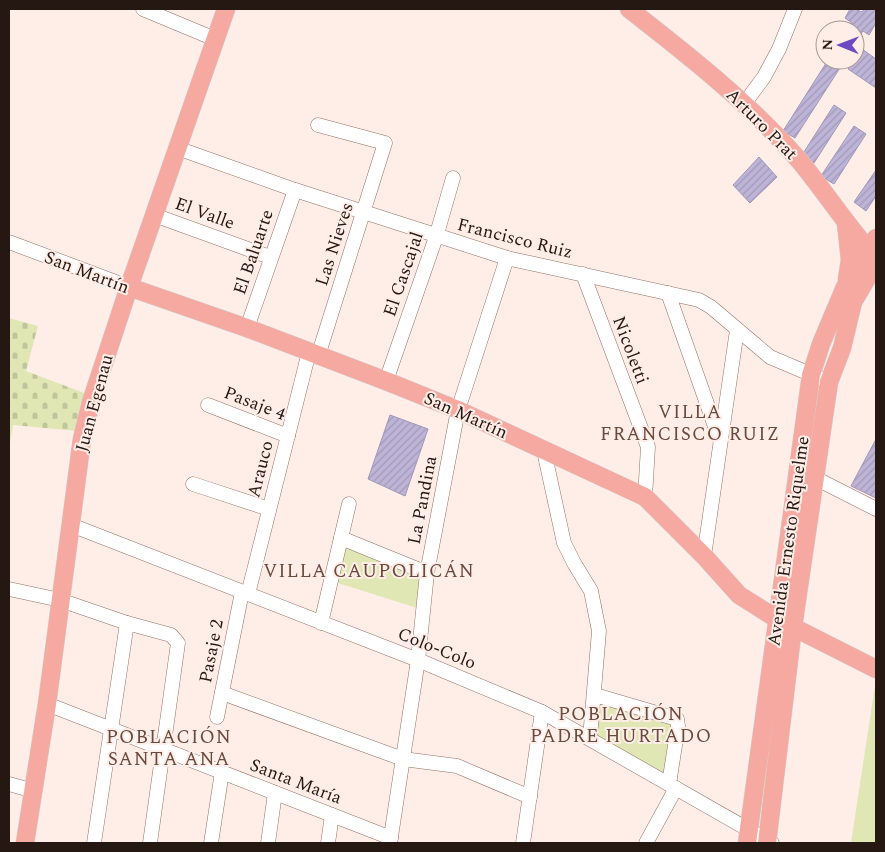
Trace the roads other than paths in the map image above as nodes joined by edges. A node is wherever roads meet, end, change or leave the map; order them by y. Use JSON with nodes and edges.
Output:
{"nodes":[{"id":1,"x":146,"y":9,"type":"edge"},
{"id":2,"x":226,"y":9,"type":"edge"},
{"id":3,"x":629,"y":9,"type":"edge"},
{"id":4,"x":796,"y":9,"type":"edge"},
{"id":5,"x":215,"y":39,"type":"junction"},
{"id":6,"x":744,"y":104,"type":"junction"},
{"id":7,"x":318,"y":125,"type":"dead end"},
{"id":8,"x":178,"y":148,"type":"junction"},
{"id":9,"x":453,"y":178,"type":"dead end"},
{"id":10,"x":295,"y":190,"type":"junction"},
{"id":11,"x":364,"y":212,"type":"junction"},
{"id":12,"x":154,"y":215,"type":"junction"},
{"id":13,"x":846,"y":223,"type":"junction"},
{"id":14,"x":436,"y":236,"type":"junction"},
{"id":15,"x":9,"y":242,"type":"edge"},
{"id":16,"x":874,"y":252,"type":"edge"},
{"id":17,"x":270,"y":257,"type":"junction"},
{"id":18,"x":507,"y":258,"type":"junction"},
{"id":19,"x":583,"y":274,"type":"junction"},
{"id":20,"x":129,"y":288,"type":"junction"},
{"id":21,"x":876,"y":289,"type":"edge"},
{"id":22,"x":668,"y":293,"type":"junction"},
{"id":23,"x":849,"y":294,"type":"junction"},
{"id":24,"x":247,"y":328,"type":"junction"},
{"id":25,"x":737,"y":330,"type":"junction"},
{"id":26,"x":314,"y":354,"type":"junction"},
{"id":27,"x":811,"y":375,"type":"junction"},
{"id":28,"x":386,"y":381,"type":"junction"},
{"id":29,"x":829,"y":382,"type":"junction"},
{"id":30,"x":208,"y":405,"type":"dead end"},
{"id":31,"x":458,"y":410,"type":"junction"},
{"id":32,"x":288,"y":436,"type":"junction"},
{"id":33,"x":720,"y":441,"type":"junction"},
{"id":34,"x":544,"y":450,"type":"junction"},
{"id":35,"x":815,"y":478,"type":"junction"},
{"id":36,"x":193,"y":484,"type":"dead end"},
{"id":37,"x":645,"y":497,"type":"junction"},
{"id":38,"x":349,"y":504,"type":"dead end"},
{"id":39,"x":876,"y":509,"type":"edge"},
{"id":40,"x":269,"y":510,"type":"junction"},
{"id":41,"x":71,"y":525,"type":"junction"},
{"id":42,"x":341,"y":538,"type":"junction"},
{"id":43,"x":704,"y":556,"type":"junction"},
{"id":44,"x":427,"y":573,"type":"junction"},
{"id":45,"x":9,"y":589,"type":"edge"},
{"id":46,"x":245,"y":593,"type":"junction"},
{"id":47,"x":60,"y":600,"type":"junction"},
{"id":48,"x":777,"y":619,"type":"junction"},
{"id":49,"x":127,"y":623,"type":"junction"},
{"id":50,"x":321,"y":623,"type":"junction"},
{"id":51,"x":793,"y":627,"type":"junction"},
{"id":52,"x":418,"y":660,"type":"junction"},
{"id":53,"x":876,"y":669,"type":"edge"},
{"id":54,"x":222,"y":692,"type":"junction"},
{"id":55,"x":595,"y":695,"type":"junction"},
{"id":56,"x":46,"y":704,"type":"junction"},
{"id":57,"x":542,"y":712,"type":"junction"},
{"id":58,"x":217,"y":717,"type":"dead end"},
{"id":59,"x":111,"y":729,"type":"junction"},
{"id":60,"x":590,"y":738,"type":"junction"},
{"id":61,"x":164,"y":749,"type":"junction"},
{"id":62,"x":403,"y":759,"type":"junction"},
{"id":63,"x":222,"y":772,"type":"junction"},
{"id":64,"x":9,"y":784,"type":"edge"},
{"id":65,"x":673,"y":786,"type":"junction"},
{"id":66,"x":34,"y":791,"type":"junction"},
{"id":67,"x":275,"y":793,"type":"junction"},
{"id":68,"x":530,"y":797,"type":"junction"},
{"id":69,"x":332,"y":815,"type":"junction"},
{"id":70,"x":748,"y":837,"type":"edge"},
{"id":71,"x":391,"y":841,"type":"edge"},
{"id":72,"x":769,"y":842,"type":"edge"},
{"id":73,"x":25,"y":843,"type":"edge"},
{"id":74,"x":94,"y":843,"type":"edge"},
{"id":75,"x":150,"y":843,"type":"edge"},
{"id":76,"x":211,"y":843,"type":"edge"},
{"id":77,"x":268,"y":843,"type":"edge"},
{"id":78,"x":328,"y":843,"type":"edge"},
{"id":79,"x":523,"y":843,"type":"edge"},
{"id":80,"x":646,"y":843,"type":"edge"}],
"edges":[{"from":1,"to":5,"type":"street"},
{"from":2,"to":5,"type":"main road","name":"Juan Egenau"},
{"from":3,"to":6,"type":"main road","name":"Arturo Prat"},
{"from":4,"to":6,"type":"street"},
{"from":5,"to":8,"type":"main road","name":"Juan Egenau"},
{"from":6,"to":13,"type":"main road","name":"Arturo Prat"},
{"from":7,"to":11,"type":"street","name":"Las Nieves"},
{"from":8,"to":10,"type":"street","name":"Francisco Ruiz"},
{"from":8,"to":12,"type":"main road","name":"Juan Egenau"},
{"from":9,"to":14,"type":"street","name":"El Cascajal"},
{"from":10,"to":11,"type":"street","name":"Francisco Ruiz"},
{"from":10,"to":17,"type":"street","name":"El Baluarte"},
{"from":11,"to":14,"type":"street","name":"Francisco Ruiz"},
{"from":11,"to":26,"type":"street","name":"Las Nieves"},
{"from":12,"to":17,"type":"street","name":"El Valle"},
{"from":12,"to":20,"type":"main road","name":"Juan Egenau"},
{"from":13,"to":16,"type":"main road","name":"Arturo Prat"},
{"from":13,"to":23,"type":"main road"},
{"from":14,"to":18,"type":"street","name":"Francisco Ruiz"},
{"from":14,"to":28,"type":"street","name":"El Cascajal"},
{"from":15,"to":20,"type":"street","name":"San Martín"},
{"from":16,"to":23,"type":"main road","name":"Avenida Ernesto Riquelme"},
{"from":17,"to":24,"type":"street","name":"El Baluarte"},
{"from":18,"to":19,"type":"street","name":"Francisco Ruiz"},
{"from":18,"to":31,"type":"street","name":"La Pandina"},
{"from":19,"to":22,"type":"street","name":"Francisco Ruiz"},
{"from":19,"to":37,"type":"street","name":"Nicoletti"},
{"from":20,"to":24,"type":"main road","name":"San Martín"},
{"from":20,"to":41,"type":"main road","name":"Juan Egenau"},
{"from":21,"to":23,"type":"main road"},
{"from":22,"to":25,"type":"street","name":"Francisco Ruiz"},
{"from":22,"to":33,"type":"street"},
{"from":23,"to":27,"type":"main road","name":"Avenida Ernesto Riquelme"},
{"from":23,"to":29,"type":"main road","name":"Avenida Ernesto Riquelme"},
{"from":24,"to":26,"type":"main road","name":"San Martín"},
{"from":25,"to":27,"type":"street","name":"Francisco Ruiz"},
{"from":25,"to":33,"type":"street"},
{"from":26,"to":28,"type":"main road","name":"San Martín"},
{"from":26,"to":32,"type":"street","name":"Arauco"},
{"from":27,"to":29,"type":"street","name":"Francisco Ruiz"},
{"from":27,"to":48,"type":"main road","name":"Avenida Ernesto Riquelme"},
{"from":28,"to":31,"type":"main road","name":"San Martín"},
{"from":29,"to":35,"type":"main road","name":"Avenida Ernesto Riquelme"},
{"from":30,"to":32,"type":"street","name":"Pasaje 4"},
{"from":31,"to":34,"type":"main road","name":"San Martín"},
{"from":31,"to":44,"type":"street","name":"La Pandina"},
{"from":32,"to":40,"type":"street","name":"Arauco"},
{"from":33,"to":43,"type":"street"},
{"from":34,"to":37,"type":"main road","name":"San Martín"},
{"from":34,"to":55,"type":"street"},
{"from":35,"to":39,"type":"street"},
{"from":35,"to":51,"type":"main road","name":"Avenida Ernesto Riquelme"},
{"from":36,"to":40,"type":"street"},
{"from":37,"to":43,"type":"main road","name":"San Martín"},
{"from":38,"to":42,"type":"street"},
{"from":40,"to":46,"type":"street","name":"Arauco"},
{"from":41,"to":46,"type":"street","name":"Colo-Colo"},
{"from":41,"to":47,"type":"main road","name":"Juan Egenau"},
{"from":42,"to":44,"type":"street"},
{"from":42,"to":50,"type":"street"},
{"from":43,"to":48,"type":"main road","name":"San Martín"},
{"from":44,"to":52,"type":"street","name":"La Pandina"},
{"from":45,"to":47,"type":"street"},
{"from":46,"to":50,"type":"street","name":"Colo-Colo"},
{"from":46,"to":54,"type":"street","name":"Pasaje 2"},
{"from":47,"to":49,"type":"street"},
{"from":47,"to":56,"type":"main road","name":"Juan Egenau"},
{"from":48,"to":51,"type":"main road","name":"San Martín"},
{"from":48,"to":70,"type":"main road","name":"Avenida Ernesto Riquelme"},
{"from":49,"to":59,"type":"street"},
{"from":49,"to":61,"type":"street"},
{"from":50,"to":52,"type":"street","name":"Colo-Colo"},
{"from":51,"to":53,"type":"main road","name":"San Martín"},
{"from":51,"to":72,"type":"main road","name":"Avenida Ernesto Riquelme"},
{"from":52,"to":57,"type":"street","name":"Colo-Colo"},
{"from":52,"to":62,"type":"street","name":"La Pandina"},
{"from":54,"to":58,"type":"street","name":"Pasaje 2"},
{"from":54,"to":62,"type":"street"},
{"from":55,"to":60,"type":"street"},
{"from":55,"to":65,"type":"street"},
{"from":56,"to":59,"type":"street","name":"Santa María"},
{"from":56,"to":66,"type":"main road","name":"Juan Egenau"},
{"from":57,"to":60,"type":"street","name":"Colo-Colo"},
{"from":57,"to":68,"type":"street"},
{"from":59,"to":61,"type":"street","name":"Santa María"},
{"from":59,"to":74,"type":"street"},
{"from":60,"to":65,"type":"street","name":"Colo-Colo"},
{"from":61,"to":63,"type":"street","name":"Santa María"},
{"from":61,"to":75,"type":"street"},
{"from":62,"to":68,"type":"street"},
{"from":62,"to":71,"type":"street","name":"La Pandina"},
{"from":63,"to":67,"type":"street","name":"Santa María"},
{"from":63,"to":76,"type":"street"},
{"from":64,"to":66,"type":"street"},
{"from":65,"to":70,"type":"street","name":"Colo-Colo"},
{"from":65,"to":80,"type":"street"},
{"from":66,"to":73,"type":"main road","name":"Juan Egenau"},
{"from":67,"to":69,"type":"street","name":"Santa María"},
{"from":67,"to":77,"type":"street"},
{"from":68,"to":79,"type":"street"},
{"from":69,"to":71,"type":"street","name":"Santa María"},
{"from":69,"to":78,"type":"street"},
{"from":70,"to":72,"type":"street","name":"Colo-Colo"}]}
